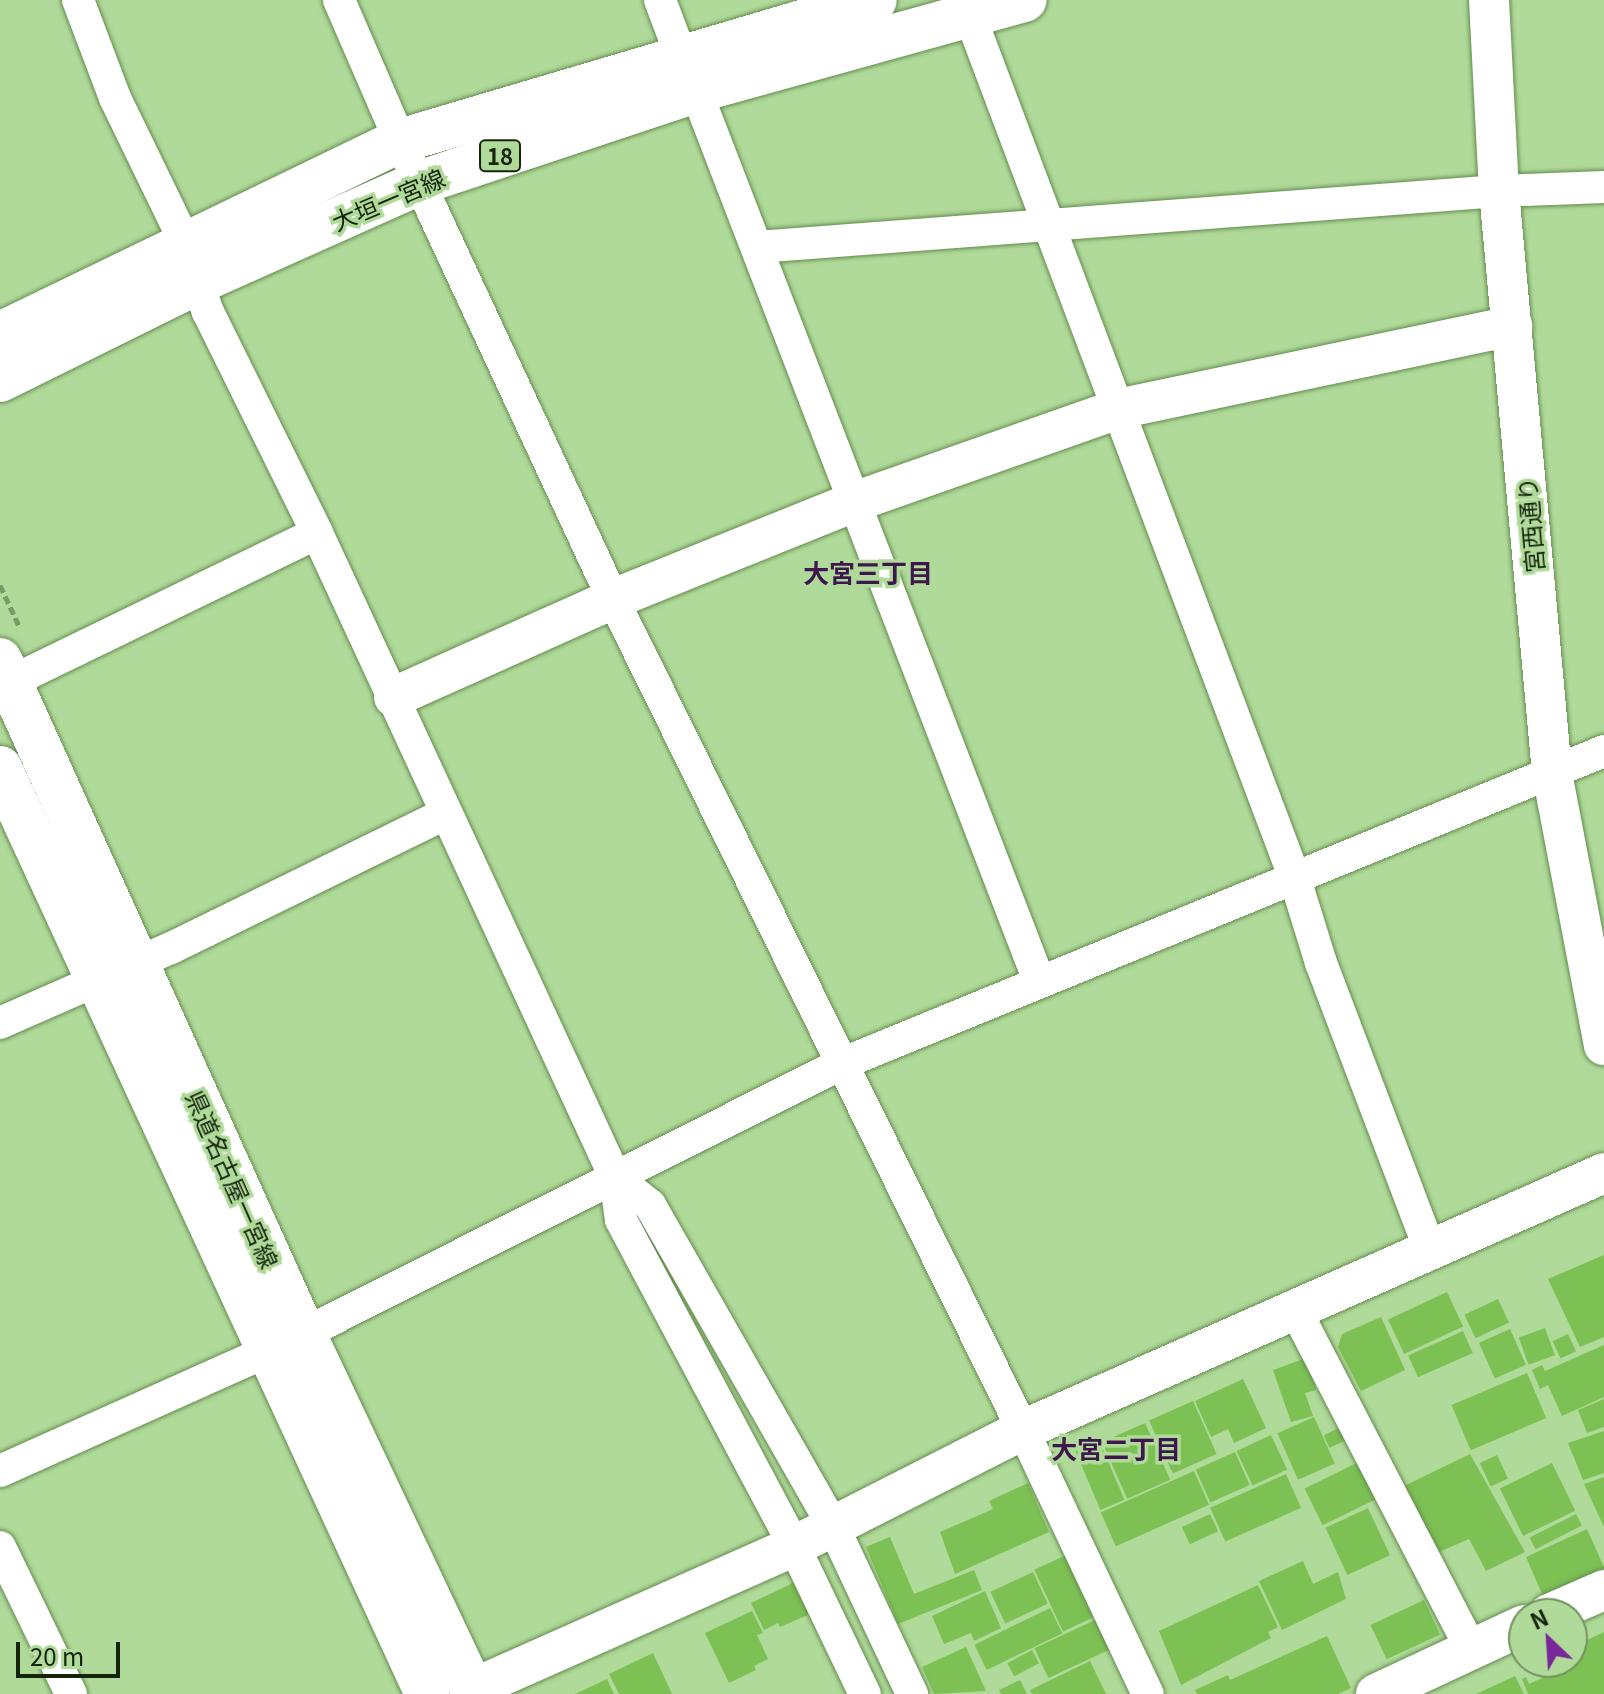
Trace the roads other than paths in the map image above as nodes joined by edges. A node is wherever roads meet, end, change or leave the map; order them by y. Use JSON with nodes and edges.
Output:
{"nodes":[{"id":1,"x":78,"y":0,"type":"edge"},
{"id":2,"x":339,"y":0,"type":"edge"},
{"id":3,"x":660,"y":0,"type":"edge"},
{"id":4,"x":875,"y":0,"type":"edge"},
{"id":5,"x":1025,"y":0,"type":"edge"},
{"id":6,"x":1489,"y":0,"type":"edge"},
{"id":7,"x":970,"y":16,"type":"junction"},
{"id":8,"x":688,"y":74,"type":"junction"},
{"id":9,"x":400,"y":141,"type":"junction"},
{"id":10,"x":419,"y":183,"type":"junction"},
{"id":11,"x":1604,"y":187,"type":"edge"},
{"id":12,"x":1499,"y":191,"type":"junction"},
{"id":13,"x":1049,"y":224,"type":"junction"},
{"id":14,"x":757,"y":247,"type":"junction"},
{"id":15,"x":192,"y":263,"type":"junction"},
{"id":16,"x":1512,"y":326,"type":"junction"},
{"id":17,"x":0,"y":334,"type":"edge"},
{"id":18,"x":0,"y":380,"type":"edge"},
{"id":19,"x":1118,"y":409,"type":"junction"},
{"id":20,"x":854,"y":502,"type":"junction"},
{"id":21,"x":317,"y":533,"type":"junction"},
{"id":22,"x":613,"y":599,"type":"junction"},
{"id":23,"x":3,"y":676,"type":"edge"},
{"id":24,"x":394,"y":697,"type":"junction"},
{"id":25,"x":1604,"y":751,"type":"edge"},
{"id":26,"x":0,"y":768,"type":"edge"},
{"id":27,"x":1552,"y":773,"type":"junction"},
{"id":28,"x":445,"y":814,"type":"junction"},
{"id":29,"x":1295,"y":879,"type":"junction"},
{"id":30,"x":135,"y":963,"type":"junction"},
{"id":31,"x":96,"y":980,"type":"junction"},
{"id":32,"x":1039,"y":981,"type":"junction"},
{"id":33,"x":0,"y":1023,"type":"edge"},
{"id":34,"x":1604,"y":1045,"type":"edge"},
{"id":35,"x":841,"y":1064,"type":"junction"},
{"id":36,"x":1604,"y":1173,"type":"edge"},
{"id":37,"x":615,"y":1177,"type":"junction"},
{"id":38,"x":1430,"y":1250,"type":"junction"},
{"id":39,"x":1296,"y":1311,"type":"junction"},
{"id":40,"x":287,"y":1341,"type":"junction"},
{"id":41,"x":1023,"y":1430,"type":"junction"},
{"id":42,"x":0,"y":1471,"type":"edge"},
{"id":43,"x":833,"y":1526,"type":"junction"},
{"id":44,"x":794,"y":1546,"type":"junction"},
{"id":45,"x":0,"y":1547,"type":"edge"},
{"id":46,"x":1604,"y":1590,"type":"edge"},
{"id":47,"x":1586,"y":1598,"type":"edge"},
{"id":48,"x":1508,"y":1632,"type":"edge"},
{"id":49,"x":1471,"y":1648,"type":"junction"},
{"id":50,"x":1418,"y":1685,"type":"edge"},
{"id":51,"x":469,"y":1692,"type":"edge"},
{"id":52,"x":71,"y":1694,"type":"edge"},
{"id":53,"x":427,"y":1694,"type":"edge"},
{"id":54,"x":865,"y":1694,"type":"edge"},
{"id":55,"x":912,"y":1694,"type":"edge"},
{"id":56,"x":1148,"y":1694,"type":"edge"},
{"id":57,"x":1376,"y":1694,"type":"edge"}],
"edges":[{"from":1,"to":15,"type":"street"},
{"from":2,"to":9,"type":"street"},
{"from":3,"to":8,"type":"street"},
{"from":4,"to":8,"type":"main road","name":"大垣一宮線","number":"18"},
{"from":5,"to":7,"type":"main road","name":"大垣一宮線","number":"18"},
{"from":6,"to":12,"type":"street","name":"宮西通り"},
{"from":7,"to":8,"type":"main road","name":"大垣一宮線","number":"18"},
{"from":7,"to":13,"type":"street"},
{"from":8,"to":9,"type":"main road","name":"大垣一宮線","number":"18"},
{"from":8,"to":10,"type":"main road","name":"大垣一宮線","number":"18"},
{"from":8,"to":14,"type":"street"},
{"from":9,"to":10,"type":"street"},
{"from":9,"to":15,"type":"main road","name":"大垣一宮線","number":"18"},
{"from":10,"to":15,"type":"main road","name":"大垣一宮線","number":"18"},
{"from":10,"to":22,"type":"street"},
{"from":11,"to":12,"type":"street"},
{"from":12,"to":13,"type":"street"},
{"from":12,"to":16,"type":"street","name":"宮西通り"},
{"from":13,"to":14,"type":"street"},
{"from":13,"to":19,"type":"street"},
{"from":14,"to":20,"type":"street"},
{"from":15,"to":17,"type":"main road","name":"大垣一宮線","number":"18"},
{"from":15,"to":18,"type":"main road","name":"大垣一宮線","number":"18"},
{"from":15,"to":21,"type":"street"},
{"from":16,"to":19,"type":"street"},
{"from":16,"to":27,"type":"street","name":"宮西通り"},
{"from":19,"to":20,"type":"street"},
{"from":19,"to":29,"type":"street"},
{"from":20,"to":22,"type":"street"},
{"from":20,"to":32,"type":"street"},
{"from":21,"to":23,"type":"street"},
{"from":21,"to":24,"type":"street"},
{"from":22,"to":24,"type":"street"},
{"from":22,"to":35,"type":"street"},
{"from":23,"to":30,"type":"main road","name":"県道名古屋一宮線"},
{"from":24,"to":28,"type":"street"},
{"from":25,"to":27,"type":"street"},
{"from":26,"to":31,"type":"main road","name":"県道名古屋一宮線"},
{"from":27,"to":29,"type":"street"},
{"from":27,"to":34,"type":"street","name":"宮西通り"},
{"from":28,"to":30,"type":"street"},
{"from":28,"to":37,"type":"street"},
{"from":29,"to":32,"type":"street"},
{"from":29,"to":38,"type":"street"},
{"from":30,"to":31,"type":"street"},
{"from":30,"to":40,"type":"main road","name":"県道名古屋一宮線"},
{"from":31,"to":33,"type":"street"},
{"from":31,"to":40,"type":"main road","name":"県道名古屋一宮線"},
{"from":32,"to":35,"type":"street"},
{"from":35,"to":37,"type":"street"},
{"from":35,"to":41,"type":"street"},
{"from":36,"to":38,"type":"street"},
{"from":37,"to":40,"type":"street"},
{"from":37,"to":43,"type":"street"},
{"from":37,"to":44,"type":"street"},
{"from":38,"to":39,"type":"street"},
{"from":39,"to":41,"type":"street"},
{"from":39,"to":49,"type":"street"},
{"from":40,"to":42,"type":"street"},
{"from":40,"to":51,"type":"main road","name":"県道名古屋一宮線"},
{"from":40,"to":53,"type":"main road","name":"県道名古屋一宮線"},
{"from":41,"to":43,"type":"street"},
{"from":41,"to":56,"type":"street"},
{"from":43,"to":44,"type":"street"},
{"from":43,"to":55,"type":"street"},
{"from":44,"to":51,"type":"street"},
{"from":44,"to":54,"type":"street"},
{"from":45,"to":52,"type":"street"},
{"from":46,"to":47,"type":"street"},
{"from":48,"to":49,"type":"street"},
{"from":49,"to":50,"type":"street"},
{"from":50,"to":57,"type":"street"}]}
